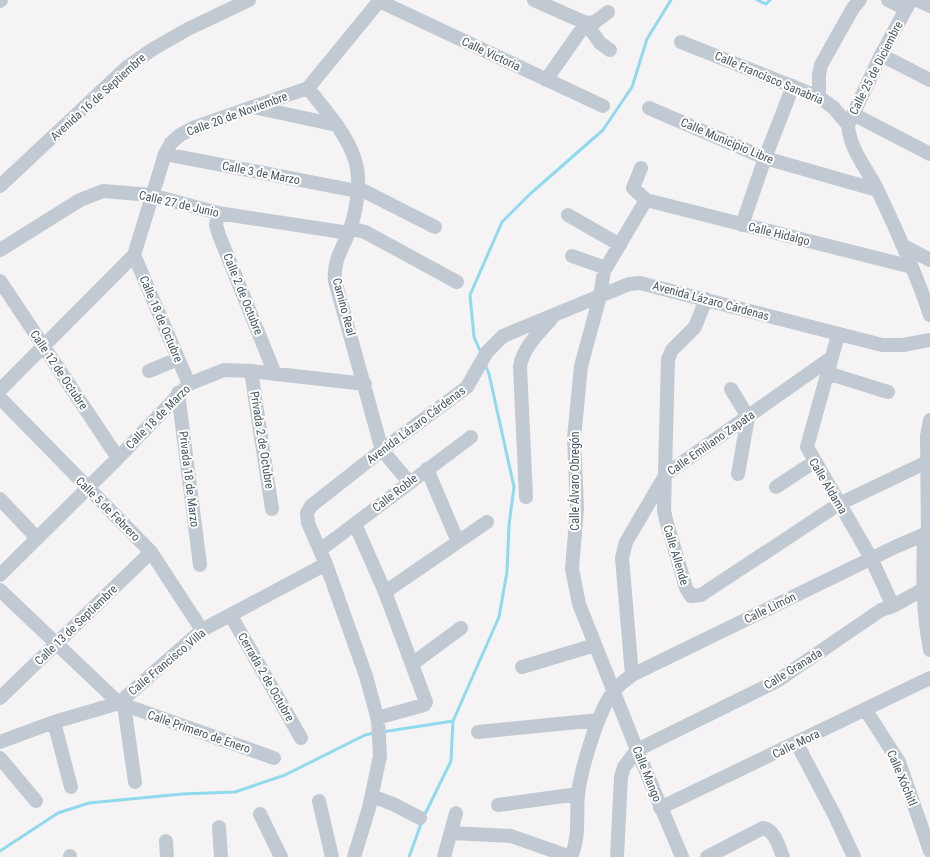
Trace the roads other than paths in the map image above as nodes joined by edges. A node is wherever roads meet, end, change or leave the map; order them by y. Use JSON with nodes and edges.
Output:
{"nodes":[{"id":1,"x":249,"y":0,"type":"edge"},
{"id":2,"x":534,"y":0,"type":"edge"},
{"id":3,"x":860,"y":0,"type":"edge"},
{"id":4,"x":888,"y":0,"type":"edge"},
{"id":5,"x":379,"y":1,"type":"edge"},
{"id":6,"x":912,"y":3,"type":"edge"},
{"id":7,"x":930,"y":6,"type":"edge"},
{"id":8,"x":608,"y":12,"type":"dead end"},
{"id":9,"x":586,"y":23,"type":"junction"},
{"id":10,"x":681,"y":42,"type":"dead end"},
{"id":11,"x":610,"y":50,"type":"dead end"},
{"id":12,"x":881,"y":55,"type":"junction"},
{"id":13,"x":546,"y":80,"type":"junction"},
{"id":14,"x":930,"y":80,"type":"edge"},
{"id":15,"x":793,"y":86,"type":"junction"},
{"id":16,"x":308,"y":88,"type":"junction"},
{"id":17,"x":819,"y":97,"type":"junction"},
{"id":18,"x":603,"y":106,"type":"dead end"},
{"id":19,"x":253,"y":107,"type":"junction"},
{"id":20,"x":649,"y":108,"type":"dead end"},
{"id":21,"x":850,"y":120,"type":"junction"},
{"id":22,"x":337,"y":125,"type":"junction"},
{"id":23,"x":165,"y":154,"type":"junction"},
{"id":24,"x":930,"y":154,"type":"edge"},
{"id":25,"x":765,"y":158,"type":"junction"},
{"id":26,"x":641,"y":168,"type":"dead end"},
{"id":27,"x":0,"y":186,"type":"edge"},
{"id":28,"x":877,"y":190,"type":"junction"},
{"id":29,"x":357,"y":191,"type":"junction"},
{"id":30,"x":151,"y":195,"type":"junction"},
{"id":31,"x":646,"y":200,"type":"junction"},
{"id":32,"x":218,"y":213,"type":"junction"},
{"id":33,"x":568,"y":215,"type":"dead end"},
{"id":34,"x":742,"y":225,"type":"junction"},
{"id":35,"x":435,"y":227,"type":"dead end"},
{"id":36,"x":350,"y":230,"type":"junction"},
{"id":37,"x":620,"y":245,"type":"junction"},
{"id":38,"x":902,"y":245,"type":"junction"},
{"id":39,"x":0,"y":250,"type":"edge"},
{"id":40,"x":134,"y":255,"type":"junction"},
{"id":41,"x":572,"y":256,"type":"dead end"},
{"id":42,"x":930,"y":260,"type":"edge"},
{"id":43,"x":912,"y":267,"type":"junction"},
{"id":44,"x":606,"y":268,"type":"junction"},
{"id":45,"x":0,"y":281,"type":"edge"},
{"id":46,"x":458,"y":282,"type":"dead end"},
{"id":47,"x":600,"y":296,"type":"junction"},
{"id":48,"x":706,"y":299,"type":"junction"},
{"id":49,"x":930,"y":315,"type":"edge"},
{"id":50,"x":553,"y":316,"type":"junction"},
{"id":51,"x":838,"y":335,"type":"junction"},
{"id":52,"x":930,"y":340,"type":"edge"},
{"id":53,"x":43,"y":346,"type":"junction"},
{"id":54,"x":831,"y":358,"type":"junction"},
{"id":55,"x":178,"y":359,"type":"junction"},
{"id":56,"x":149,"y":371,"type":"dead end"},
{"id":57,"x":251,"y":371,"type":"junction"},
{"id":58,"x":827,"y":373,"type":"junction"},
{"id":59,"x":275,"y":374,"type":"junction"},
{"id":60,"x":189,"y":384,"type":"junction"},
{"id":61,"x":365,"y":384,"type":"junction"},
{"id":62,"x":731,"y":389,"type":"dead end"},
{"id":63,"x":0,"y":390,"type":"edge"},
{"id":64,"x":888,"y":392,"type":"dead end"},
{"id":65,"x":178,"y":393,"type":"junction"},
{"id":66,"x":0,"y":398,"type":"edge"},
{"id":67,"x":748,"y":417,"type":"junction"},
{"id":68,"x":929,"y":427,"type":"edge"},
{"id":69,"x":471,"y":437,"type":"dead end"},
{"id":70,"x":382,"y":450,"type":"junction"},
{"id":71,"x":118,"y":458,"type":"junction"},
{"id":72,"x":814,"y":462,"type":"junction"},
{"id":73,"x":927,"y":462,"type":"junction"},
{"id":74,"x":427,"y":469,"type":"junction"},
{"id":75,"x":666,"y":474,"type":"junction"},
{"id":76,"x":738,"y":474,"type":"dead end"},
{"id":77,"x":409,"y":482,"type":"junction"},
{"id":78,"x":776,"y":487,"type":"dead end"},
{"id":79,"x":87,"y":489,"type":"junction"},
{"id":80,"x":526,"y":497,"type":"dead end"},
{"id":81,"x":0,"y":499,"type":"edge"},
{"id":82,"x":839,"y":504,"type":"junction"},
{"id":83,"x":272,"y":509,"type":"dead end"},
{"id":84,"x":487,"y":522,"type":"dead end"},
{"id":85,"x":355,"y":524,"type":"junction"},
{"id":86,"x":927,"y":533,"type":"edge"},
{"id":87,"x":37,"y":538,"type":"junction"},
{"id":88,"x":458,"y":542,"type":"junction"},
{"id":89,"x":320,"y":550,"type":"junction"},
{"id":90,"x":151,"y":552,"type":"junction"},
{"id":91,"x":871,"y":558,"type":"junction"},
{"id":92,"x":326,"y":564,"type":"junction"},
{"id":93,"x":200,"y":565,"type":"dead end"},
{"id":94,"x":0,"y":576,"type":"edge"},
{"id":95,"x":0,"y":590,"type":"edge"},
{"id":96,"x":922,"y":590,"type":"junction"},
{"id":97,"x":385,"y":592,"type":"junction"},
{"id":98,"x":893,"y":606,"type":"junction"},
{"id":99,"x":231,"y":616,"type":"junction"},
{"id":100,"x":461,"y":628,"type":"dead end"},
{"id":101,"x":202,"y":630,"type":"junction"},
{"id":102,"x":57,"y":644,"type":"junction"},
{"id":103,"x":595,"y":645,"type":"junction"},
{"id":104,"x":930,"y":650,"type":"edge"},
{"id":105,"x":412,"y":664,"type":"junction"},
{"id":106,"x":522,"y":667,"type":"dead end"},
{"id":107,"x":632,"y":675,"type":"junction"},
{"id":108,"x":930,"y":678,"type":"edge"},
{"id":109,"x":613,"y":691,"type":"junction"},
{"id":110,"x":0,"y":698,"type":"edge"},
{"id":111,"x":122,"y":704,"type":"junction"},
{"id":112,"x":866,"y":709,"type":"junction"},
{"id":113,"x":378,"y":719,"type":"junction"},
{"id":114,"x":599,"y":720,"type":"junction"},
{"id":115,"x":54,"y":722,"type":"junction"},
{"id":116,"x":478,"y":732,"type":"dead end"},
{"id":117,"x":300,"y":738,"type":"dead end"},
{"id":118,"x":0,"y":742,"type":"edge"},
{"id":119,"x":797,"y":744,"type":"junction"},
{"id":120,"x":637,"y":750,"type":"junction"},
{"id":121,"x":0,"y":758,"type":"edge"},
{"id":122,"x":274,"y":758,"type":"dead end"},
{"id":123,"x":135,"y":782,"type":"dead end"},
{"id":124,"x":71,"y":787,"type":"dead end"},
{"id":125,"x":578,"y":794,"type":"junction"},
{"id":126,"x":372,"y":796,"type":"junction"},
{"id":127,"x":36,"y":801,"type":"dead end"},
{"id":128,"x":319,"y":801,"type":"dead end"},
{"id":129,"x":498,"y":805,"type":"dead end"},
{"id":130,"x":660,"y":808,"type":"junction"},
{"id":131,"x":456,"y":813,"type":"dead end"},
{"id":132,"x":260,"y":814,"type":"dead end"},
{"id":133,"x":420,"y":818,"type":"dead end"},
{"id":134,"x":219,"y":827,"type":"dead end"},
{"id":135,"x":451,"y":833,"type":"junction"},
{"id":136,"x":166,"y":841,"type":"dead end"},
{"id":137,"x":930,"y":851,"type":"edge"},
{"id":138,"x":167,"y":857,"type":"edge"},
{"id":139,"x":222,"y":857,"type":"edge"},
{"id":140,"x":281,"y":857,"type":"edge"},
{"id":141,"x":332,"y":857,"type":"edge"},
{"id":142,"x":354,"y":857,"type":"edge"},
{"id":143,"x":444,"y":857,"type":"edge"},
{"id":144,"x":571,"y":857,"type":"edge"},
{"id":145,"x":617,"y":857,"type":"edge"},
{"id":146,"x":682,"y":857,"type":"edge"},
{"id":147,"x":707,"y":857,"type":"edge"},
{"id":148,"x":783,"y":857,"type":"edge"},
{"id":149,"x":854,"y":857,"type":"edge"}],
"edges":[{"from":1,"to":27,"type":"street","name":"Avenida 16 de Septiembre"},
{"from":2,"to":9,"type":"street"},
{"from":3,"to":17,"type":"street"},
{"from":4,"to":6,"type":"street"},
{"from":5,"to":13,"type":"street","name":"Calle Victoria"},
{"from":5,"to":16,"type":"street"},
{"from":6,"to":7,"type":"street"},
{"from":6,"to":12,"type":"street","name":"Calle 25 de Diciembre"},
{"from":8,"to":9,"type":"street"},
{"from":9,"to":11,"type":"street"},
{"from":9,"to":13,"type":"street"},
{"from":10,"to":15,"type":"street","name":"Calle Francisco Sanabria"},
{"from":12,"to":14,"type":"street"},
{"from":12,"to":21,"type":"street","name":"Calle 25 de Diciembre"},
{"from":13,"to":18,"type":"street","name":"Calle Victoria"},
{"from":15,"to":17,"type":"street","name":"Calle Francisco Sanabria"},
{"from":15,"to":25,"type":"street"},
{"from":16,"to":19,"type":"street","name":"Calle 20 de Noviembre"},
{"from":16,"to":22,"type":"street","name":"Camino Real"},
{"from":17,"to":21,"type":"street","name":"Calle Francisco Sanabria"},
{"from":19,"to":22,"type":"street"},
{"from":19,"to":23,"type":"street","name":"Calle 20 de Noviembre"},
{"from":20,"to":25,"type":"street","name":"Calle Municipio Libre"},
{"from":21,"to":24,"type":"street"},
{"from":21,"to":28,"type":"street","name":"Calle 25 de Diciembre"},
{"from":22,"to":29,"type":"street","name":"Camino Real"},
{"from":23,"to":29,"type":"street","name":"Calle 3 de Marzo"},
{"from":23,"to":30,"type":"street","name":"Calle 20 de Noviembre"},
{"from":25,"to":28,"type":"street","name":"Calle Municipio Libre"},
{"from":25,"to":34,"type":"street"},
{"from":26,"to":31,"type":"street"},
{"from":28,"to":38,"type":"street","name":"Calle 25 de Diciembre"},
{"from":29,"to":35,"type":"street","name":"Calle 3 de Marzo"},
{"from":29,"to":36,"type":"street","name":"Camino Real"},
{"from":30,"to":32,"type":"street","name":"Calle 27 de Junio"},
{"from":30,"to":39,"type":"street","name":"Calle 27 de Junio"},
{"from":30,"to":40,"type":"street","name":"Calle 20 de Noviembre"},
{"from":31,"to":34,"type":"street","name":"Calle Hidalgo"},
{"from":31,"to":37,"type":"street","name":"Calle Álvaro Obregón"},
{"from":32,"to":36,"type":"street","name":"Calle 27 de Junio"},
{"from":32,"to":59,"type":"street","name":"Calle 2 de Octubre"},
{"from":33,"to":37,"type":"street"},
{"from":34,"to":43,"type":"street","name":"Calle Hidalgo"},
{"from":36,"to":46,"type":"street","name":"Calle 27 de Junio"},
{"from":36,"to":61,"type":"street","name":"Camino Real"},
{"from":37,"to":44,"type":"street","name":"Calle Álvaro Obregón"},
{"from":38,"to":42,"type":"street"},
{"from":38,"to":43,"type":"street","name":"Calle 25 de Diciembre"},
{"from":40,"to":53,"type":"street","name":"Calle 20 de Noviembre"},
{"from":40,"to":55,"type":"street","name":"Calle 18 de Octubre"},
{"from":41,"to":44,"type":"street"},
{"from":43,"to":49,"type":"street","name":"Calle 25 de Diciembre"},
{"from":44,"to":47,"type":"street","name":"Calle Álvaro Obregón"},
{"from":45,"to":53,"type":"street","name":"Calle 12 de Octubre"},
{"from":47,"to":48,"type":"street","name":"Avenida Lázaro Cárdenas"},
{"from":47,"to":50,"type":"street","name":"Avenida Lázaro Cárdenas"},
{"from":47,"to":103,"type":"street","name":"Calle Álvaro Obregón"},
{"from":48,"to":51,"type":"street","name":"Avenida Lázaro Cárdenas"},
{"from":48,"to":75,"type":"street","name":"Calle Allende"},
{"from":50,"to":70,"type":"street","name":"Avenida Lázaro Cárdenas"},
{"from":50,"to":80,"type":"street"},
{"from":51,"to":52,"type":"street","name":"Avenida Lázaro Cárdenas"},
{"from":51,"to":54,"type":"street","name":"Calle Aldama"},
{"from":53,"to":63,"type":"street","name":"Calle 20 de Noviembre"},
{"from":53,"to":71,"type":"street","name":"Calle 12 de Octubre"},
{"from":54,"to":58,"type":"street","name":"Calle Aldama"},
{"from":54,"to":67,"type":"street","name":"Calle Emiliano Zapata"},
{"from":55,"to":56,"type":"street"},
{"from":55,"to":60,"type":"street","name":"Calle 18 de Octubre"},
{"from":57,"to":59,"type":"street","name":"Calle 18 de Marzo"},
{"from":57,"to":60,"type":"street","name":"Calle 18 de Marzo"},
{"from":57,"to":83,"type":"street","name":"Privada 2 de Octubre"},
{"from":58,"to":64,"type":"street"},
{"from":58,"to":72,"type":"street","name":"Calle Aldama"},
{"from":59,"to":61,"type":"street","name":"Calle 18 de Marzo"},
{"from":60,"to":65,"type":"street","name":"Calle 18 de Marzo"},
{"from":61,"to":70,"type":"street","name":"Camino Real"},
{"from":62,"to":67,"type":"street"},
{"from":65,"to":71,"type":"street","name":"Calle 18 de Marzo"},
{"from":65,"to":93,"type":"street","name":"Privada 18 de Marzo"},
{"from":66,"to":79,"type":"street","name":"Calle 5 de Febrero"},
{"from":67,"to":75,"type":"street","name":"Calle Emiliano Zapata"},
{"from":67,"to":76,"type":"street"},
{"from":68,"to":73,"type":"street"},
{"from":69,"to":74,"type":"street","name":"Calle Roble"},
{"from":70,"to":77,"type":"street","name":"Camino Real"},
{"from":70,"to":89,"type":"street","name":"Avenida Lázaro Cárdenas"},
{"from":71,"to":79,"type":"street","name":"Calle 18 de Marzo"},
{"from":72,"to":78,"type":"street"},
{"from":72,"to":82,"type":"street","name":"Calle Aldama"},
{"from":73,"to":82,"type":"street","name":"Calle Allende"},
{"from":73,"to":86,"type":"street"},
{"from":74,"to":77,"type":"street","name":"Calle Roble"},
{"from":74,"to":88,"type":"street"},
{"from":75,"to":82,"type":"street","name":"Calle Allende"},
{"from":75,"to":107,"type":"street","name":"Calle Emiliano Zapata"},
{"from":77,"to":85,"type":"street","name":"Calle Roble"},
{"from":79,"to":87,"type":"street","name":"Calle 18 de Marzo"},
{"from":79,"to":90,"type":"street","name":"Calle 5 de Febrero"},
{"from":81,"to":87,"type":"street"},
{"from":82,"to":91,"type":"street","name":"Calle Aldama"},
{"from":84,"to":88,"type":"street"},
{"from":85,"to":89,"type":"street","name":"Calle Roble"},
{"from":85,"to":97,"type":"street"},
{"from":86,"to":91,"type":"street","name":"Calle Limón"},
{"from":86,"to":96,"type":"street"},
{"from":87,"to":94,"type":"street","name":"Calle 18 de Marzo"},
{"from":88,"to":97,"type":"street"},
{"from":89,"to":92,"type":"street","name":"Avenida Lázaro Cárdenas"},
{"from":90,"to":101,"type":"street","name":"Calle 5 de Febrero"},
{"from":90,"to":102,"type":"street","name":"Calle 13 de Septiembre"},
{"from":91,"to":98,"type":"street","name":"Calle Aldama"},
{"from":91,"to":107,"type":"street","name":"Calle Limón"},
{"from":92,"to":99,"type":"street","name":"Calle Francisco Villa"},
{"from":92,"to":113,"type":"street","name":"Avenida Lázaro Cárdenas"},
{"from":95,"to":102,"type":"street","name":"Calle Primero de Enero"},
{"from":96,"to":98,"type":"street","name":"Calle Granada"},
{"from":96,"to":104,"type":"street"},
{"from":97,"to":105,"type":"street"},
{"from":98,"to":120,"type":"street","name":"Calle Granada"},
{"from":99,"to":101,"type":"street","name":"Calle Francisco Villa"},
{"from":99,"to":117,"type":"street","name":"Cerrada 2 de Octubre"},
{"from":100,"to":105,"type":"street"},
{"from":101,"to":111,"type":"street","name":"Calle Francisco Villa"},
{"from":102,"to":110,"type":"street","name":"Calle 13 de Septiembre"},
{"from":102,"to":111,"type":"street","name":"Calle Primero de Enero"},
{"from":103,"to":106,"type":"street"},
{"from":103,"to":109,"type":"street","name":"Calle Álvaro Obregón"},
{"from":105,"to":113,"type":"street"},
{"from":107,"to":109,"type":"street","name":"Calle Limón"},
{"from":108,"to":112,"type":"street","name":"Calle Mora"},
{"from":109,"to":114,"type":"street"},
{"from":109,"to":120,"type":"street","name":"Calle Mango"},
{"from":111,"to":115,"type":"street","name":"Calle Francisco Villa"},
{"from":111,"to":122,"type":"street","name":"Calle Primero de Enero"},
{"from":111,"to":123,"type":"street"},
{"from":112,"to":119,"type":"street","name":"Calle Mora"},
{"from":112,"to":137,"type":"street","name":"Calle Xóchitl"},
{"from":113,"to":126,"type":"street","name":"Avenida Lázaro Cárdenas"},
{"from":114,"to":116,"type":"street"},
{"from":114,"to":125,"type":"street"},
{"from":115,"to":118,"type":"street","name":"Calle Francisco Villa"},
{"from":115,"to":124,"type":"street"},
{"from":119,"to":130,"type":"street","name":"Calle Mora"},
{"from":119,"to":149,"type":"street"},
{"from":120,"to":130,"type":"street","name":"Calle Mango"},
{"from":120,"to":145,"type":"street"},
{"from":121,"to":127,"type":"street"},
{"from":125,"to":129,"type":"street"},
{"from":125,"to":144,"type":"street"},
{"from":126,"to":133,"type":"street"},
{"from":126,"to":142,"type":"street","name":"Avenida Lázaro Cárdenas"},
{"from":128,"to":141,"type":"street"},
{"from":130,"to":146,"type":"street","name":"Calle Mango"},
{"from":131,"to":135,"type":"street"},
{"from":132,"to":140,"type":"street"},
{"from":134,"to":139,"type":"street"},
{"from":135,"to":143,"type":"street"},
{"from":135,"to":144,"type":"street"},
{"from":136,"to":138,"type":"street"},
{"from":147,"to":148,"type":"street"}]}
